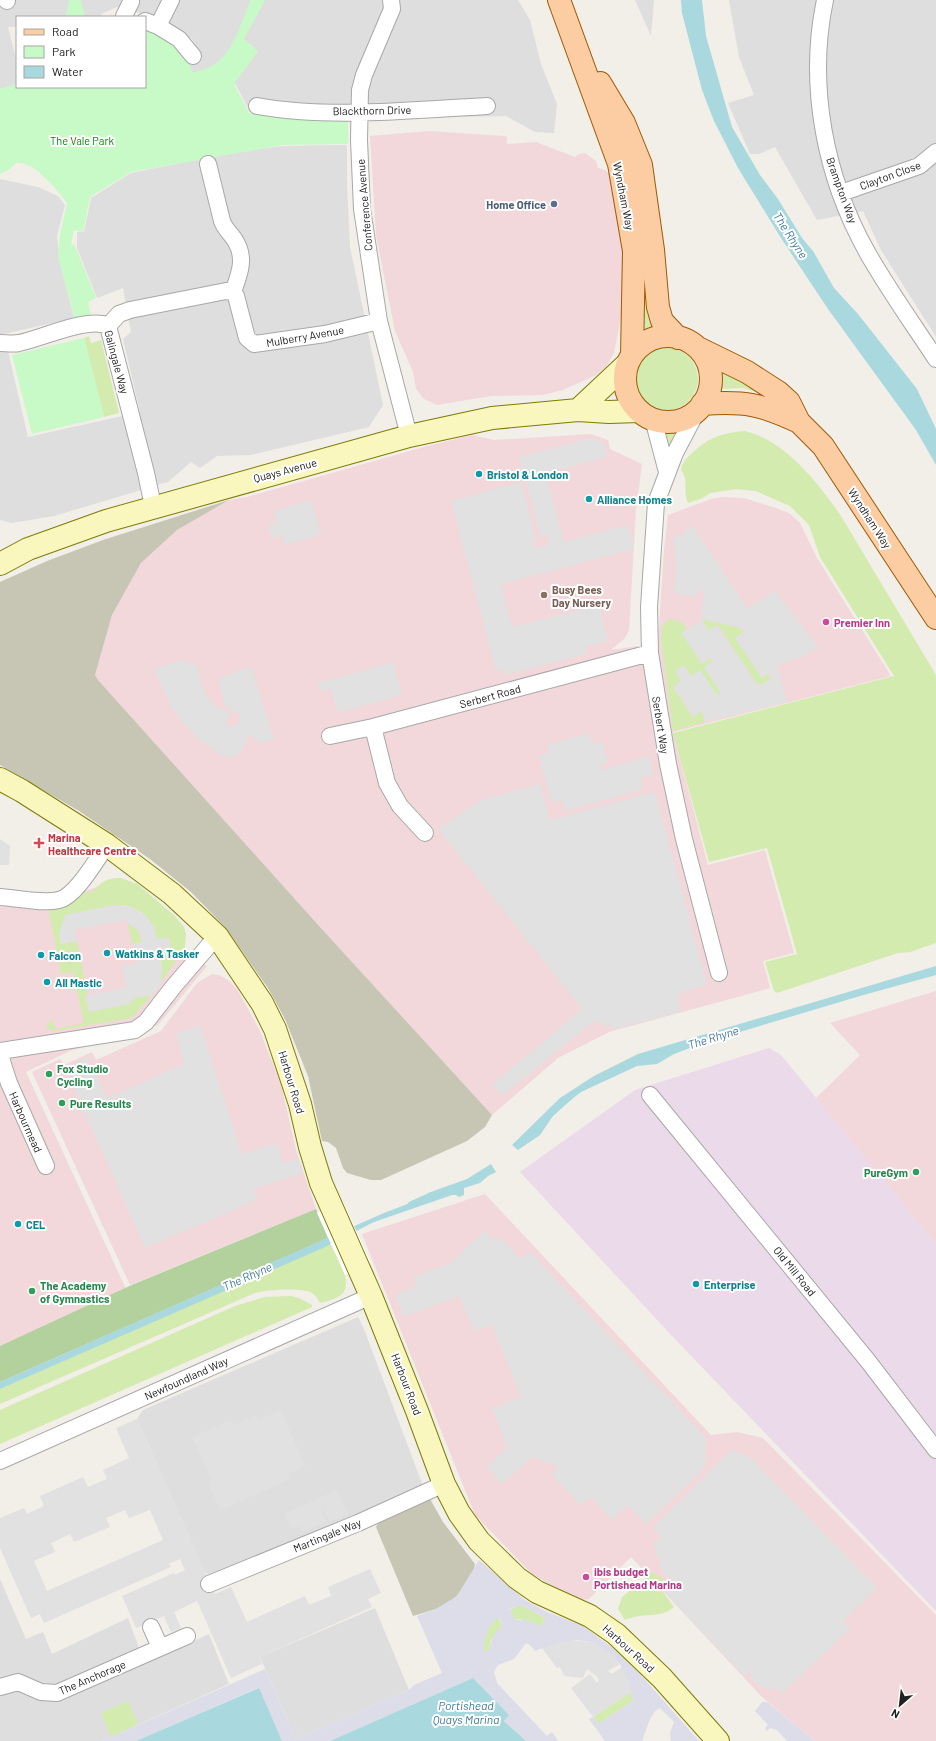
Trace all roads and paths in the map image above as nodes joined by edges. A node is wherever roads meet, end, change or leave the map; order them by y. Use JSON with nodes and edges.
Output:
{"nodes":[{"id":1,"x":171,"y":0,"type":"edge"},
{"id":2,"x":391,"y":0,"type":"edge"},
{"id":3,"x":559,"y":0,"type":"edge"},
{"id":4,"x":825,"y":0,"type":"edge"},
{"id":5,"x":152,"y":23,"type":"edge"},
{"id":6,"x":576,"y":43,"type":"junction"},
{"id":7,"x":193,"y":56,"type":"dead end"},
{"id":8,"x":257,"y":106,"type":"dead end"},
{"id":9,"x":487,"y":106,"type":"dead end"},
{"id":10,"x":359,"y":112,"type":"junction"},
{"id":11,"x":936,"y":152,"type":"edge"},
{"id":12,"x":208,"y":164,"type":"dead end"},
{"id":13,"x":841,"y":193,"type":"junction"},
{"id":14,"x":233,"y":292,"type":"junction"},
{"id":15,"x":379,"y":321,"type":"junction"},
{"id":16,"x":108,"y":326,"type":"junction"},
{"id":17,"x":678,"y":338,"type":"junction"},
{"id":18,"x":0,"y":343,"type":"edge"},
{"id":19,"x":698,"y":348,"type":"junction"},
{"id":20,"x":935,"y":355,"type":"edge"},
{"id":21,"x":630,"y":360,"type":"junction"},
{"id":22,"x":699,"y":407,"type":"junction"},
{"id":23,"x":578,"y":410,"type":"junction"},
{"id":24,"x":646,"y":415,"type":"junction"},
{"id":25,"x":799,"y":422,"type":"junction"},
{"id":26,"x":409,"y":436,"type":"junction"},
{"id":27,"x":667,"y":472,"type":"junction"},
{"id":28,"x":153,"y":506,"type":"junction"},
{"id":29,"x":0,"y":564,"type":"edge"},
{"id":30,"x":936,"y":618,"type":"edge"},
{"id":31,"x":650,"y":653,"type":"junction"},
{"id":32,"x":373,"y":727,"type":"junction"},
{"id":33,"x":330,"y":736,"type":"dead end"},
{"id":34,"x":0,"y":779,"type":"edge"},
{"id":35,"x":425,"y":833,"type":"dead end"},
{"id":36,"x":107,"y":845,"type":"junction"},
{"id":37,"x":0,"y":897,"type":"edge"},
{"id":38,"x":217,"y":936,"type":"junction"},
{"id":39,"x":719,"y":973,"type":"dead end"},
{"id":40,"x":0,"y":1051,"type":"edge"},
{"id":41,"x":0,"y":1055,"type":"edge"},
{"id":42,"x":650,"y":1095,"type":"dead end"},
{"id":43,"x":46,"y":1166,"type":"dead end"},
{"id":44,"x":372,"y":1296,"type":"junction"},
{"id":45,"x":936,"y":1450,"type":"edge"},
{"id":46,"x":0,"y":1461,"type":"edge"},
{"id":47,"x":444,"y":1484,"type":"junction"},
{"id":48,"x":209,"y":1584,"type":"dead end"},
{"id":49,"x":151,"y":1627,"type":"dead end"},
{"id":50,"x":187,"y":1636,"type":"dead end"},
{"id":51,"x":160,"y":1647,"type":"junction"},
{"id":52,"x":0,"y":1686,"type":"edge"},
{"id":53,"x":718,"y":1741,"type":"edge"}],
"edges":[{"from":1,"to":5,"type":"street"},
{"from":2,"to":10,"type":"street","name":"Conference Avenue"},
{"from":3,"to":6,"type":"main road","name":"Wyndham Way"},
{"from":4,"to":13,"type":"street","name":"Brampton Way"},
{"from":5,"to":7,"type":"street"},
{"from":6,"to":17,"type":"main road","name":"Wyndham Way"},
{"from":6,"to":21,"type":"main road","name":"Wyndham Way"},
{"from":8,"to":10,"type":"street","name":"Blackthorn Drive"},
{"from":9,"to":10,"type":"street","name":"Blackthorn Drive"},
{"from":10,"to":15,"type":"street","name":"Conference Avenue"},
{"from":11,"to":13,"type":"street","name":"Clayton Close"},
{"from":12,"to":14,"type":"street"},
{"from":13,"to":20,"type":"street","name":"Brampton Way"},
{"from":14,"to":15,"type":"street","name":"Mulberry Avenue"},
{"from":14,"to":16,"type":"street"},
{"from":15,"to":26,"type":"street","name":"Conference Avenue"},
{"from":16,"to":18,"type":"street","name":"Galingale Way"},
{"from":16,"to":28,"type":"street","name":"Galingale Way"},
{"from":17,"to":19,"type":"main road"},
{"from":17,"to":21,"type":"main road"},
{"from":19,"to":22,"type":"main road"},
{"from":19,"to":25,"type":"main road","name":"Wyndham Way"},
{"from":21,"to":23,"type":"street"},
{"from":21,"to":24,"type":"main road"},
{"from":22,"to":24,"type":"main road"},
{"from":22,"to":25,"type":"main road","name":"Wyndham Way"},
{"from":22,"to":27,"type":"street","name":"Serbert Way"},
{"from":23,"to":24,"type":"street","name":"Quays Avenue"},
{"from":23,"to":26,"type":"street","name":"Quays Avenue"},
{"from":24,"to":27,"type":"street"},
{"from":25,"to":30,"type":"main road","name":"Wyndham Way"},
{"from":26,"to":28,"type":"street","name":"Quays Avenue"},
{"from":27,"to":31,"type":"street","name":"Serbert Way"},
{"from":28,"to":29,"type":"street","name":"Quays Avenue"},
{"from":31,"to":32,"type":"street","name":"Serbert Road"},
{"from":31,"to":39,"type":"street","name":"Serbert Way"},
{"from":32,"to":33,"type":"street","name":"Serbert Road"},
{"from":32,"to":35,"type":"street"},
{"from":34,"to":36,"type":"street","name":"Harbour Road"},
{"from":36,"to":37,"type":"street"},
{"from":36,"to":38,"type":"street","name":"Harbour Road"},
{"from":38,"to":40,"type":"street"},
{"from":38,"to":44,"type":"street","name":"Harbour Road"},
{"from":41,"to":43,"type":"street","name":"Harbourmead"},
{"from":42,"to":45,"type":"street","name":"Old Mill Road"},
{"from":44,"to":46,"type":"street","name":"Newfoundland Way"},
{"from":44,"to":47,"type":"street","name":"Harbour Road"},
{"from":47,"to":48,"type":"street","name":"Martingale Way"},
{"from":47,"to":53,"type":"street","name":"Harbour Road"},
{"from":49,"to":51,"type":"street"},
{"from":50,"to":51,"type":"street","name":"The Anchorage"},
{"from":51,"to":52,"type":"street","name":"The Anchorage"}]}
